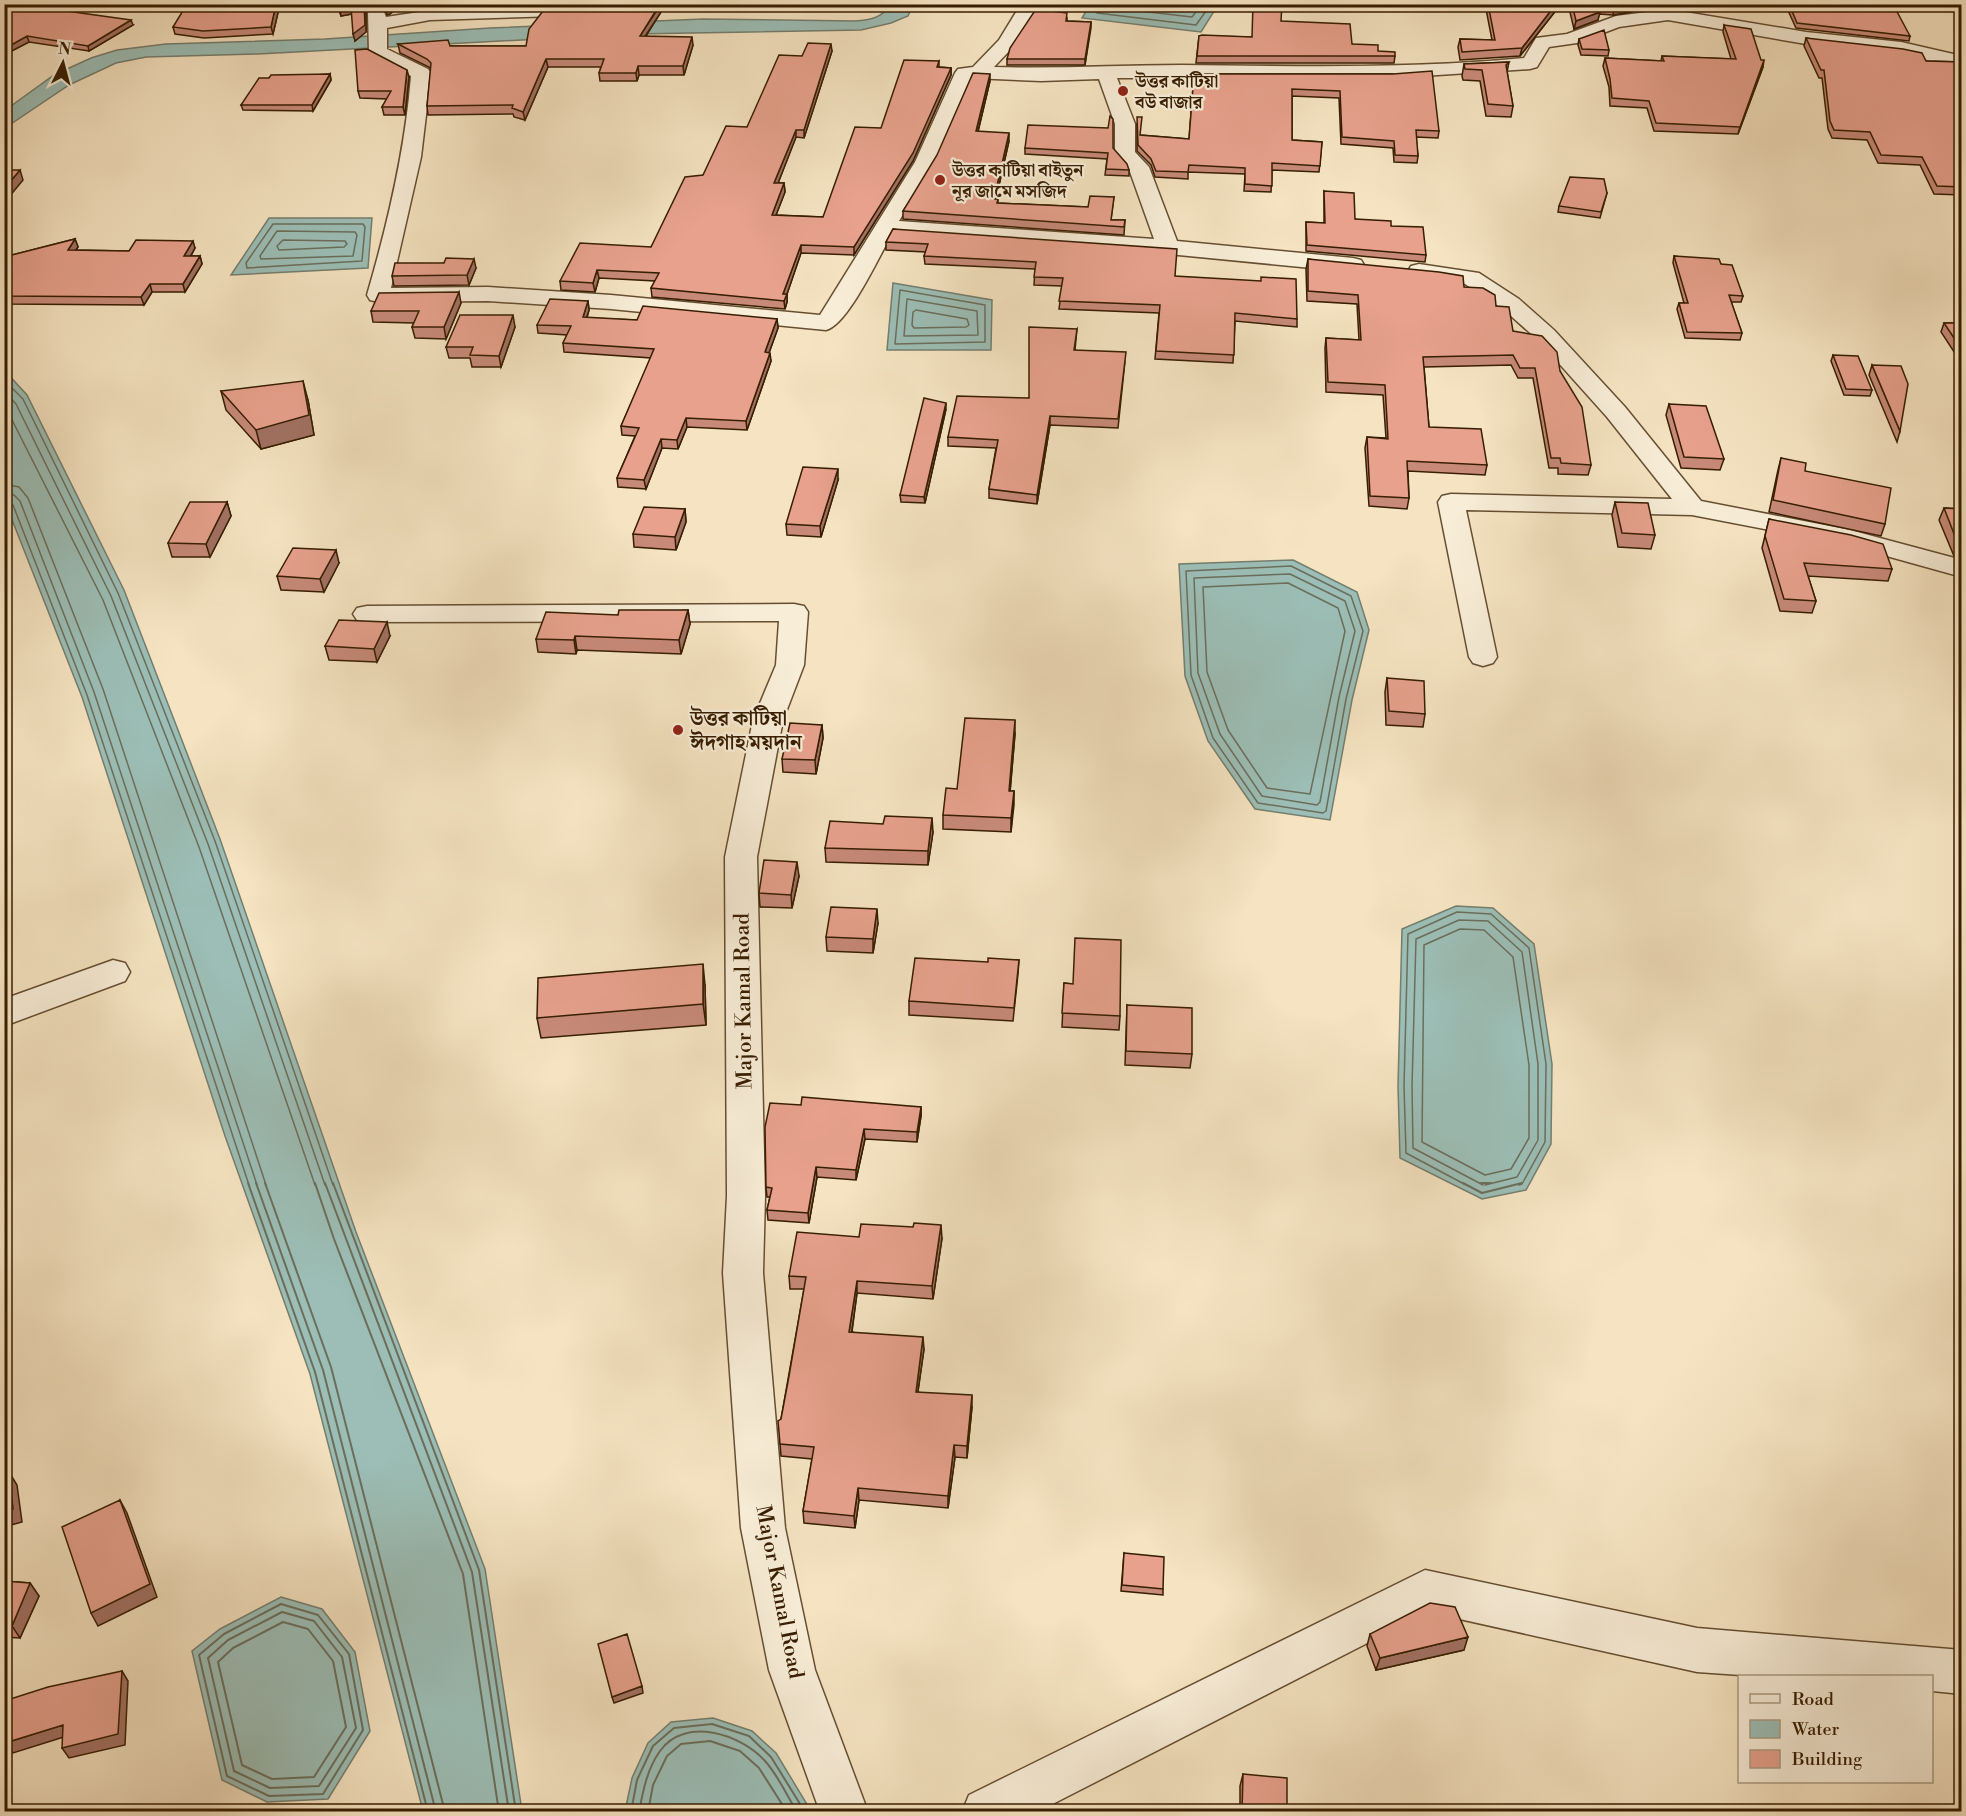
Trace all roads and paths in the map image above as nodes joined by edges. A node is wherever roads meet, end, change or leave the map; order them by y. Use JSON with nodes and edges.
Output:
{"nodes":[{"id":1,"x":372,"y":4,"type":"edge"},
{"id":2,"x":678,"y":4,"type":"edge"},
{"id":3,"x":1030,"y":4,"type":"edge"},
{"id":4,"x":1687,"y":4,"type":"edge"},
{"id":5,"x":1668,"y":15,"type":"junction"},
{"id":6,"x":377,"y":35,"type":"junction"},
{"id":7,"x":1962,"y":62,"type":"edge"},
{"id":8,"x":980,"y":71,"type":"junction"},
{"id":9,"x":1106,"y":73,"type":"junction"},
{"id":10,"x":885,"y":227,"type":"junction"},
{"id":11,"x":1168,"y":247,"type":"junction"},
{"id":12,"x":1692,"y":507,"type":"junction"},
{"id":13,"x":1962,"y":569,"type":"edge"},
{"id":14,"x":367,"y":615,"type":"dead end"},
{"id":15,"x":1483,"y":657,"type":"dead end"},
{"id":16,"x":113,"y":972,"type":"dead end"},
{"id":17,"x":4,"y":1013,"type":"edge"},
{"id":18,"x":1962,"y":1672,"type":"edge"},
{"id":19,"x":844,"y":1812,"type":"edge"},
{"id":20,"x":986,"y":1812,"type":"edge"}],
"edges":[{"from":1,"to":6,"type":"street"},
{"from":2,"to":6,"type":"street"},
{"from":3,"to":8,"type":"street"},
{"from":4,"to":5,"type":"street"},
{"from":5,"to":7,"type":"street"},
{"from":5,"to":9,"type":"street"},
{"from":6,"to":10,"type":"street"},
{"from":8,"to":9,"type":"street"},
{"from":8,"to":10,"type":"street"},
{"from":9,"to":11,"type":"street"},
{"from":10,"to":11,"type":"street"},
{"from":11,"to":12,"type":"street"},
{"from":12,"to":13,"type":"street"},
{"from":12,"to":15,"type":"street"},
{"from":14,"to":19,"type":"street","name":"Major Kamal Road"},
{"from":16,"to":17,"type":"street"},
{"from":18,"to":20,"type":"street"}]}
